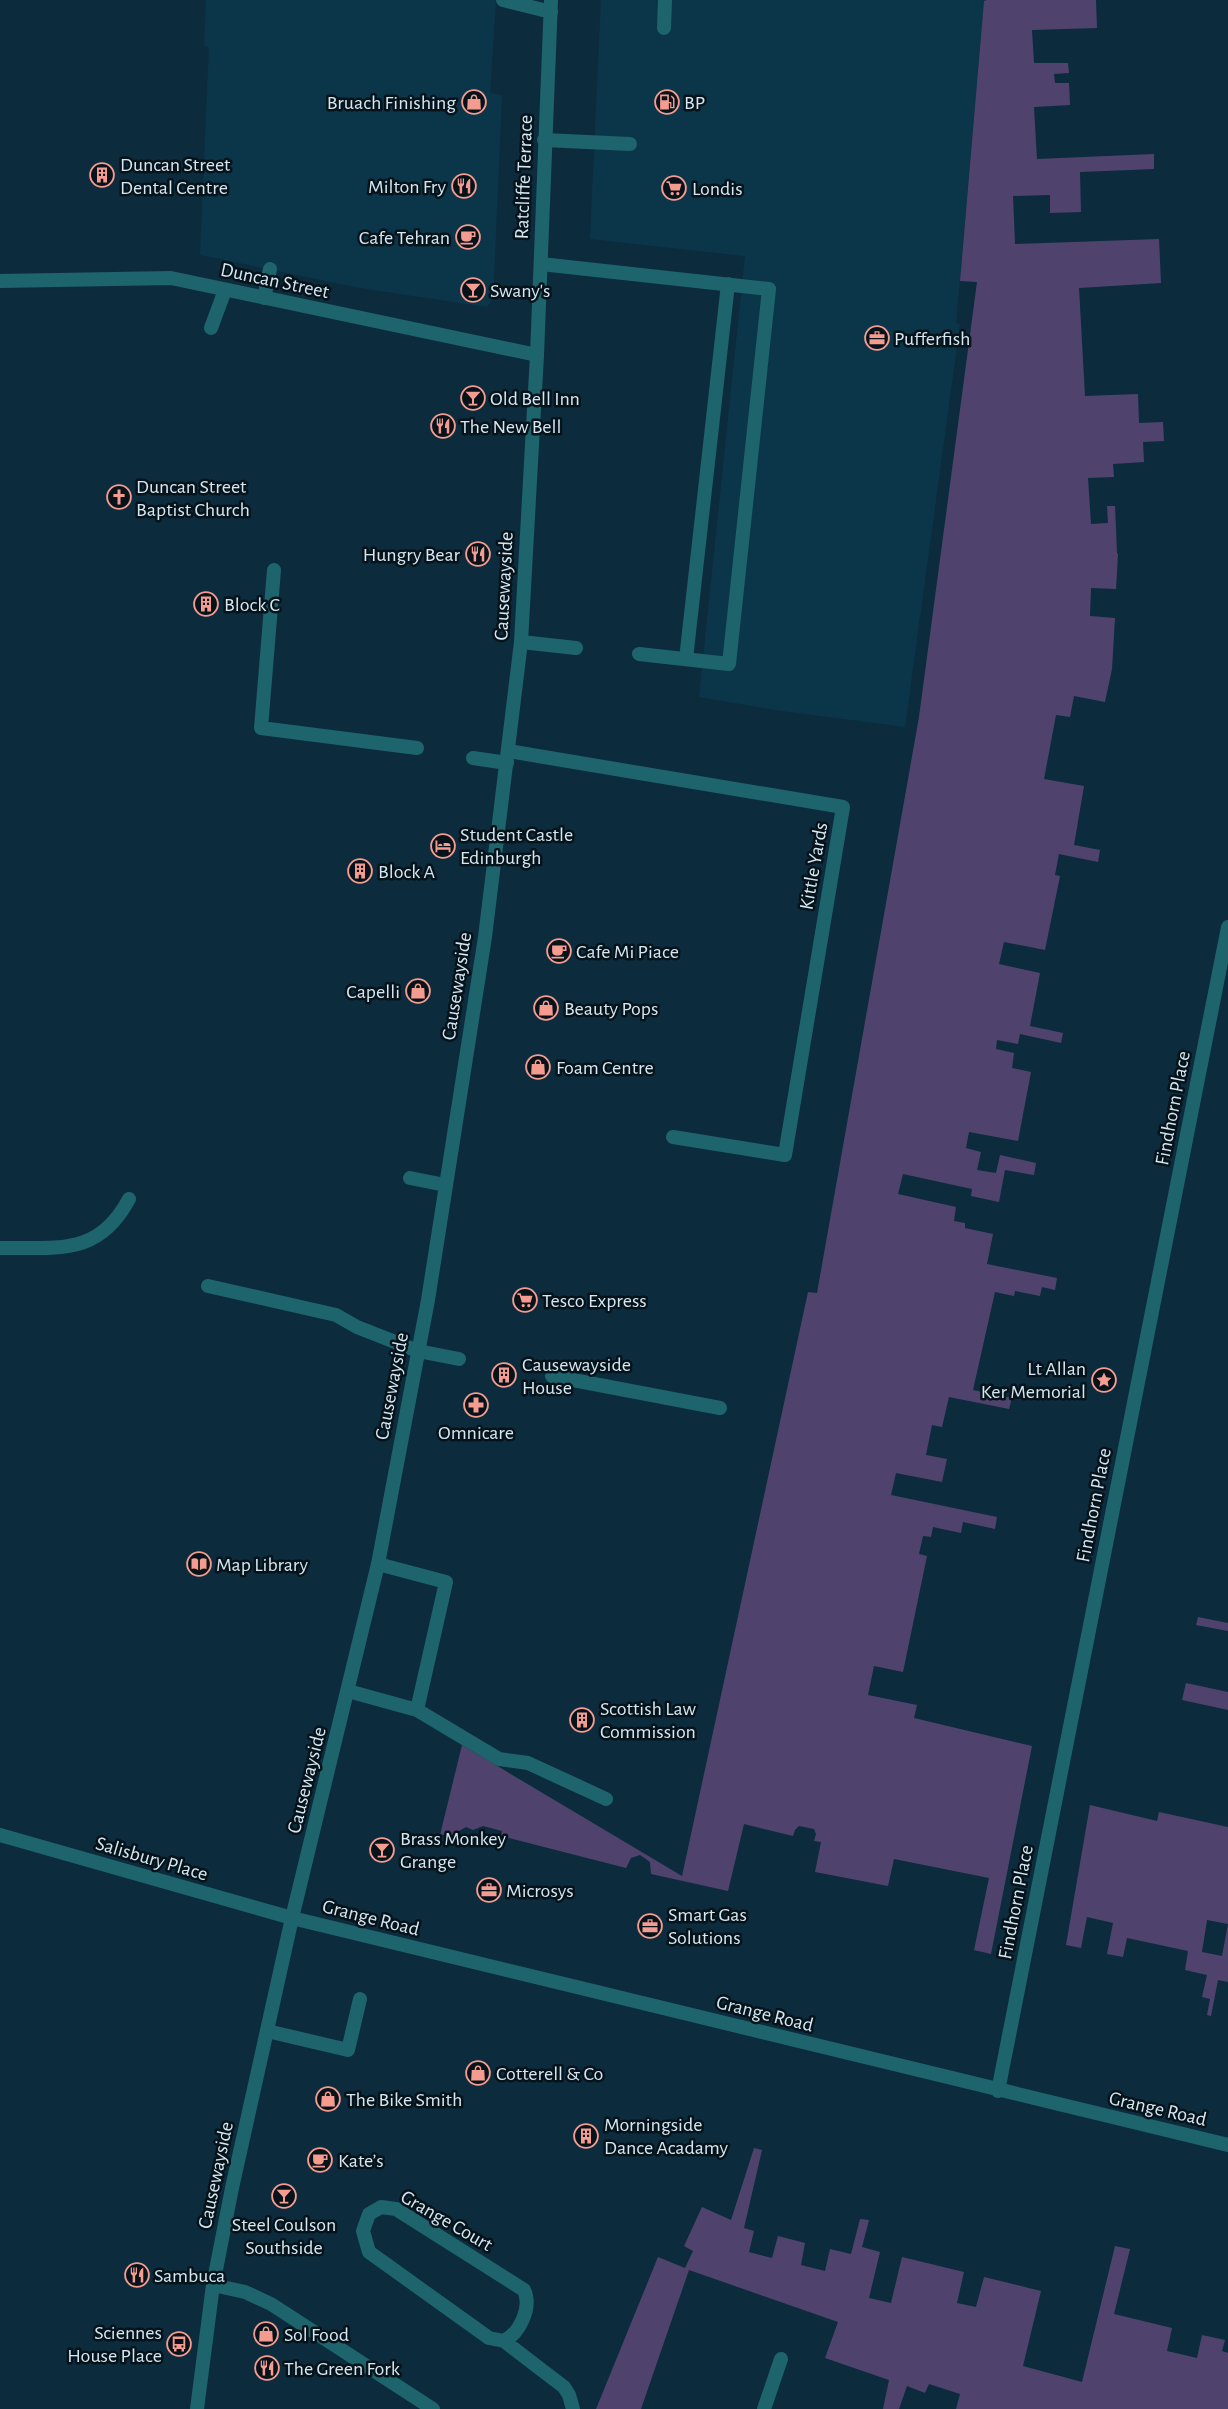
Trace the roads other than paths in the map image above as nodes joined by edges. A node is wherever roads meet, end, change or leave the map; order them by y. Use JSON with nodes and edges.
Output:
{"nodes":[{"id":1,"x":503,"y":0,"type":"edge"},
{"id":2,"x":665,"y":0,"type":"edge"},
{"id":3,"x":551,"y":6,"type":"edge"},
{"id":4,"x":664,"y":28,"type":"dead end"},
{"id":5,"x":544,"y":140,"type":"junction"},
{"id":6,"x":630,"y":144,"type":"dead end"},
{"id":7,"x":540,"y":264,"type":"junction"},
{"id":8,"x":270,"y":269,"type":"dead end"},
{"id":9,"x":0,"y":281,"type":"edge"},
{"id":10,"x":728,"y":284,"type":"junction"},
{"id":11,"x":225,"y":290,"type":"junction"},
{"id":12,"x":264,"y":298,"type":"junction"},
{"id":13,"x":211,"y":328,"type":"dead end"},
{"id":14,"x":537,"y":355,"type":"junction"},
{"id":15,"x":274,"y":570,"type":"dead end"},
{"id":16,"x":521,"y":642,"type":"junction"},
{"id":17,"x":576,"y":648,"type":"dead end"},
{"id":18,"x":640,"y":654,"type":"dead end"},
{"id":19,"x":686,"y":660,"type":"junction"},
{"id":20,"x":417,"y":748,"type":"dead end"},
{"id":21,"x":507,"y":757,"type":"junction"},
{"id":22,"x":473,"y":758,"type":"dead end"},
{"id":23,"x":1228,"y":927,"type":"edge"},
{"id":24,"x":673,"y":1137,"type":"dead end"},
{"id":25,"x":410,"y":1178,"type":"dead end"},
{"id":26,"x":446,"y":1185,"type":"junction"},
{"id":27,"x":130,"y":1199,"type":"dead end"},
{"id":28,"x":0,"y":1248,"type":"edge"},
{"id":29,"x":208,"y":1286,"type":"dead end"},
{"id":30,"x":418,"y":1351,"type":"junction"},
{"id":31,"x":459,"y":1359,"type":"dead end"},
{"id":32,"x":552,"y":1376,"type":"dead end"},
{"id":33,"x":720,"y":1408,"type":"dead end"},
{"id":34,"x":378,"y":1564,"type":"junction"},
{"id":35,"x":348,"y":1691,"type":"junction"},
{"id":36,"x":417,"y":1710,"type":"junction"},
{"id":37,"x":606,"y":1799,"type":"dead end"},
{"id":38,"x":0,"y":1835,"type":"edge"},
{"id":39,"x":292,"y":1918,"type":"junction"},
{"id":40,"x":360,"y":1999,"type":"dead end"},
{"id":41,"x":267,"y":2031,"type":"junction"},
{"id":42,"x":998,"y":2091,"type":"junction"},
{"id":43,"x":1228,"y":2146,"type":"edge"},
{"id":44,"x":213,"y":2284,"type":"junction"},
{"id":45,"x":504,"y":2341,"type":"junction"},
{"id":46,"x":781,"y":2359,"type":"dead end"},
{"id":47,"x":197,"y":2409,"type":"edge"},
{"id":48,"x":433,"y":2409,"type":"edge"},
{"id":49,"x":573,"y":2409,"type":"edge"},
{"id":50,"x":764,"y":2409,"type":"edge"}],
"edges":[{"from":1,"to":3,"type":"street"},
{"from":2,"to":4,"type":"street"},
{"from":3,"to":5,"type":"street","name":"Ratcliffe Terrace"},
{"from":5,"to":6,"type":"street"},
{"from":5,"to":7,"type":"street","name":"Ratcliffe Terrace"},
{"from":7,"to":10,"type":"street"},
{"from":7,"to":14,"type":"street","name":"Ratcliffe Terrace"},
{"from":8,"to":12,"type":"street"},
{"from":9,"to":11,"type":"street","name":"Duncan Street"},
{"from":10,"to":19,"type":"street"},
{"from":10,"to":19,"type":"street"},
{"from":11,"to":12,"type":"street","name":"Duncan Street"},
{"from":11,"to":13,"type":"street"},
{"from":12,"to":14,"type":"street","name":"Duncan Street"},
{"from":14,"to":16,"type":"street","name":"Causewayside"},
{"from":15,"to":20,"type":"street"},
{"from":16,"to":17,"type":"street"},
{"from":16,"to":21,"type":"street","name":"Causewayside"},
{"from":18,"to":19,"type":"street"},
{"from":21,"to":22,"type":"street"},
{"from":21,"to":24,"type":"street","name":"Kittle Yards"},
{"from":21,"to":26,"type":"street","name":"Causewayside"},
{"from":23,"to":42,"type":"street","name":"Findhorn Place"},
{"from":25,"to":26,"type":"street"},
{"from":26,"to":30,"type":"street","name":"Causewayside"},
{"from":27,"to":28,"type":"street"},
{"from":29,"to":30,"type":"street"},
{"from":30,"to":31,"type":"street"},
{"from":30,"to":34,"type":"street","name":"Causewayside"},
{"from":32,"to":33,"type":"street"},
{"from":34,"to":35,"type":"street","name":"Causewayside"},
{"from":34,"to":36,"type":"street"},
{"from":35,"to":36,"type":"street"},
{"from":35,"to":39,"type":"street","name":"Causewayside"},
{"from":36,"to":37,"type":"street"},
{"from":38,"to":39,"type":"street","name":"Salisbury Place"},
{"from":39,"to":41,"type":"street","name":"Causewayside"},
{"from":39,"to":42,"type":"street","name":"Grange Road"},
{"from":40,"to":41,"type":"street"},
{"from":41,"to":44,"type":"street","name":"Causewayside"},
{"from":42,"to":43,"type":"street","name":"Grange Road"},
{"from":44,"to":47,"type":"street","name":"Causewayside"},
{"from":44,"to":48,"type":"street"},
{"from":45,"to":45,"type":"street","name":"Grange Court"},
{"from":45,"to":49,"type":"street","name":"Grange Court"},
{"from":46,"to":50,"type":"street"}]}
